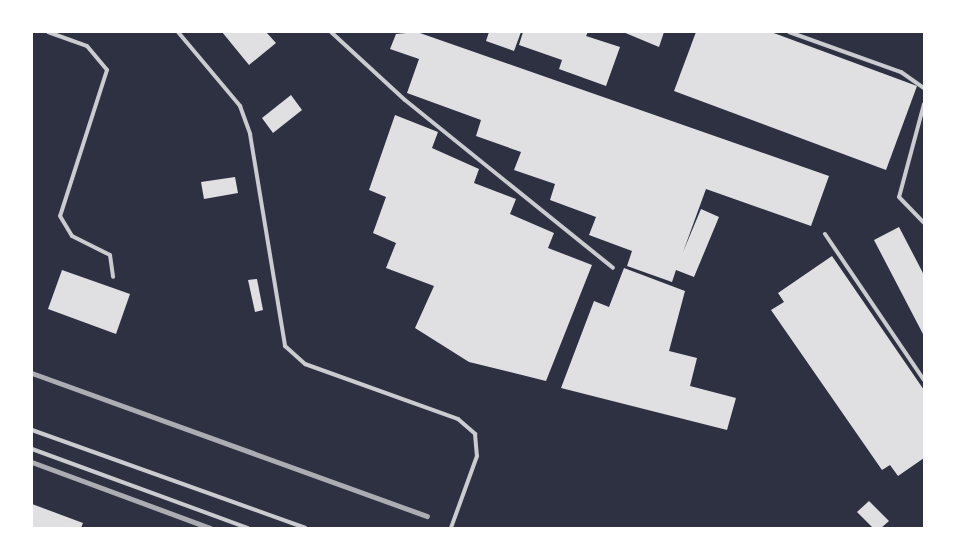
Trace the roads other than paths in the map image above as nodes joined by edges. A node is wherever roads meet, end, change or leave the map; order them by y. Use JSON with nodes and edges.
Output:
{"nodes":[{"id":1,"x":48,"y":32,"type":"edge"},
{"id":2,"x":178,"y":32,"type":"edge"},
{"id":3,"x":331,"y":32,"type":"edge"},
{"id":4,"x":789,"y":32,"type":"edge"},
{"id":5,"x":924,"y":88,"type":"edge"},
{"id":6,"x":924,"y":104,"type":"edge"},
{"id":7,"x":924,"y":223,"type":"edge"},
{"id":8,"x":825,"y":234,"type":"dead end"},
{"id":9,"x":613,"y":268,"type":"dead end"},
{"id":10,"x":113,"y":277,"type":"dead end"},
{"id":11,"x":924,"y":380,"type":"edge"},
{"id":12,"x":32,"y":430,"type":"edge"},
{"id":13,"x":32,"y":448,"type":"edge"},
{"id":14,"x":248,"y":528,"type":"edge"},
{"id":15,"x":305,"y":528,"type":"edge"},
{"id":16,"x":451,"y":528,"type":"edge"}],
"edges":[{"from":1,"to":10,"type":"lane"},
{"from":2,"to":16,"type":"lane"},
{"from":3,"to":9,"type":"lane"},
{"from":4,"to":5,"type":"lane"},
{"from":6,"to":7,"type":"lane"},
{"from":8,"to":11,"type":"lane"},
{"from":12,"to":15,"type":"lane"},
{"from":13,"to":14,"type":"lane"}]}
